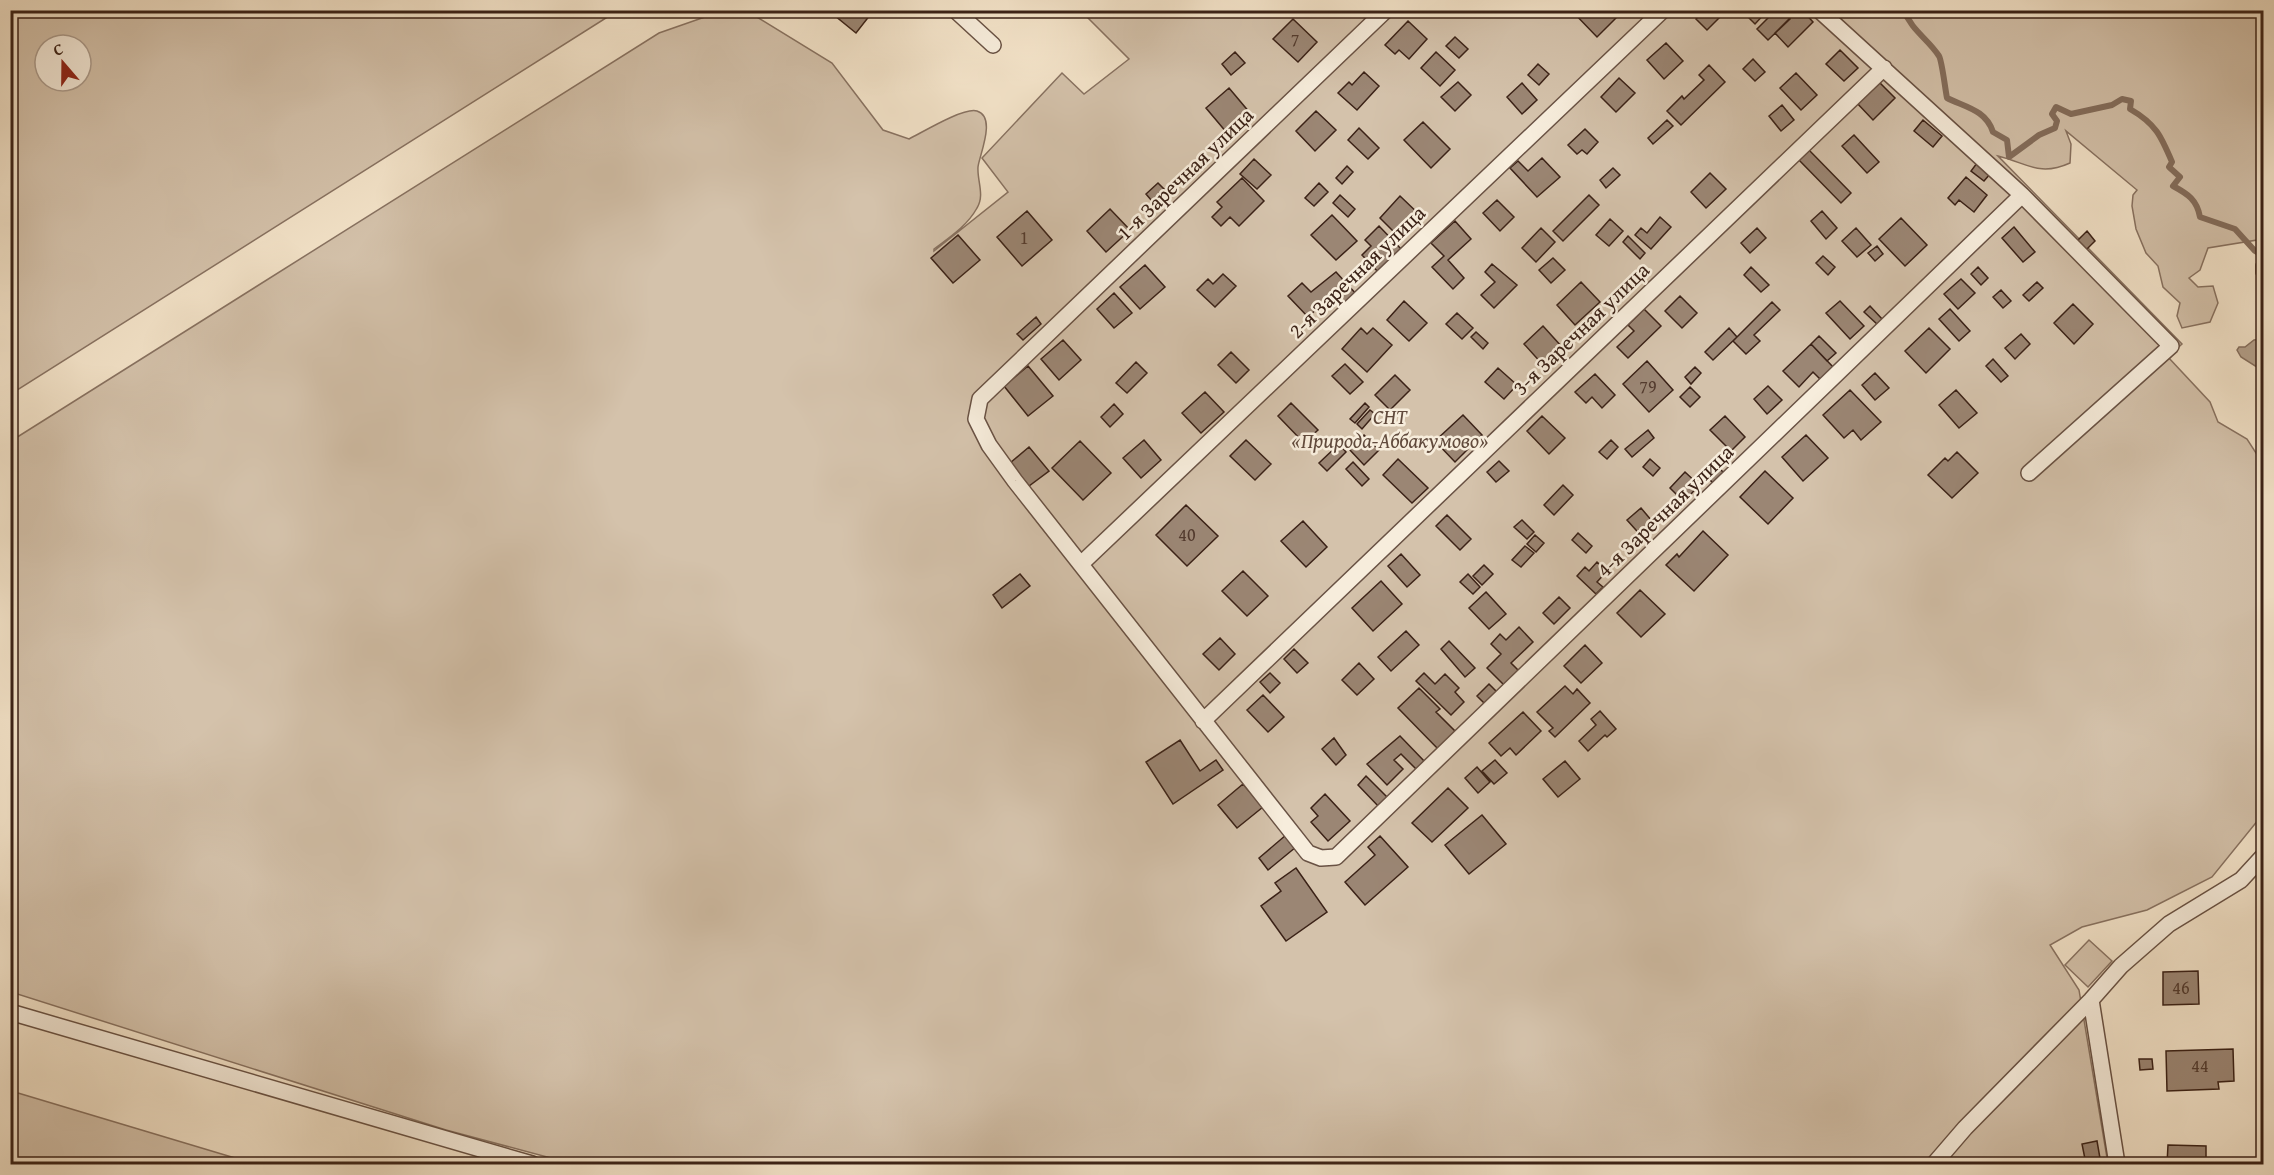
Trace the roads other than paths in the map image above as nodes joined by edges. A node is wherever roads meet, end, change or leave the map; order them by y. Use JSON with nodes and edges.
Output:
{"nodes":[{"id":1,"x":955,"y":10,"type":"edge"},
{"id":2,"x":1386,"y":10,"type":"edge"},
{"id":3,"x":1663,"y":10,"type":"edge"},
{"id":4,"x":1819,"y":10,"type":"edge"},
{"id":5,"x":993,"y":45,"type":"dead end"},
{"id":6,"x":1884,"y":68,"type":"junction"},
{"id":7,"x":2022,"y":195,"type":"junction"},
{"id":8,"x":2028,"y":472,"type":"dead end"},
{"id":9,"x":1081,"y":564,"type":"junction"},
{"id":10,"x":1203,"y":721,"type":"junction"},
{"id":11,"x":2264,"y":855,"type":"edge"},
{"id":12,"x":1336,"y":858,"type":"joint"},
{"id":13,"x":2091,"y":1000,"type":"junction"},
{"id":14,"x":10,"y":1012,"type":"edge"},
{"id":15,"x":532,"y":1164,"type":"edge"},
{"id":16,"x":1934,"y":1164,"type":"edge"},
{"id":17,"x":2117,"y":1164,"type":"edge"}],
"edges":[{"from":1,"to":5,"type":"street"},
{"from":2,"to":9,"type":"street","name":"1-я Заречная улица"},
{"from":3,"to":9,"type":"street","name":"2-я Заречная улица"},
{"from":4,"to":6,"type":"street"},
{"from":6,"to":7,"type":"street"},
{"from":6,"to":10,"type":"street","name":"3-я Заречная улица"},
{"from":7,"to":8,"type":"street"},
{"from":7,"to":12,"type":"street","name":"4-я Заречная улица"},
{"from":9,"to":10,"type":"street","name":"1-я Заречная улица"},
{"from":10,"to":12,"type":"street","name":"1-я Заречная улица"},
{"from":11,"to":13,"type":"street"},
{"from":13,"to":16,"type":"street"},
{"from":13,"to":17,"type":"street"},
{"from":14,"to":15,"type":"street"}]}
